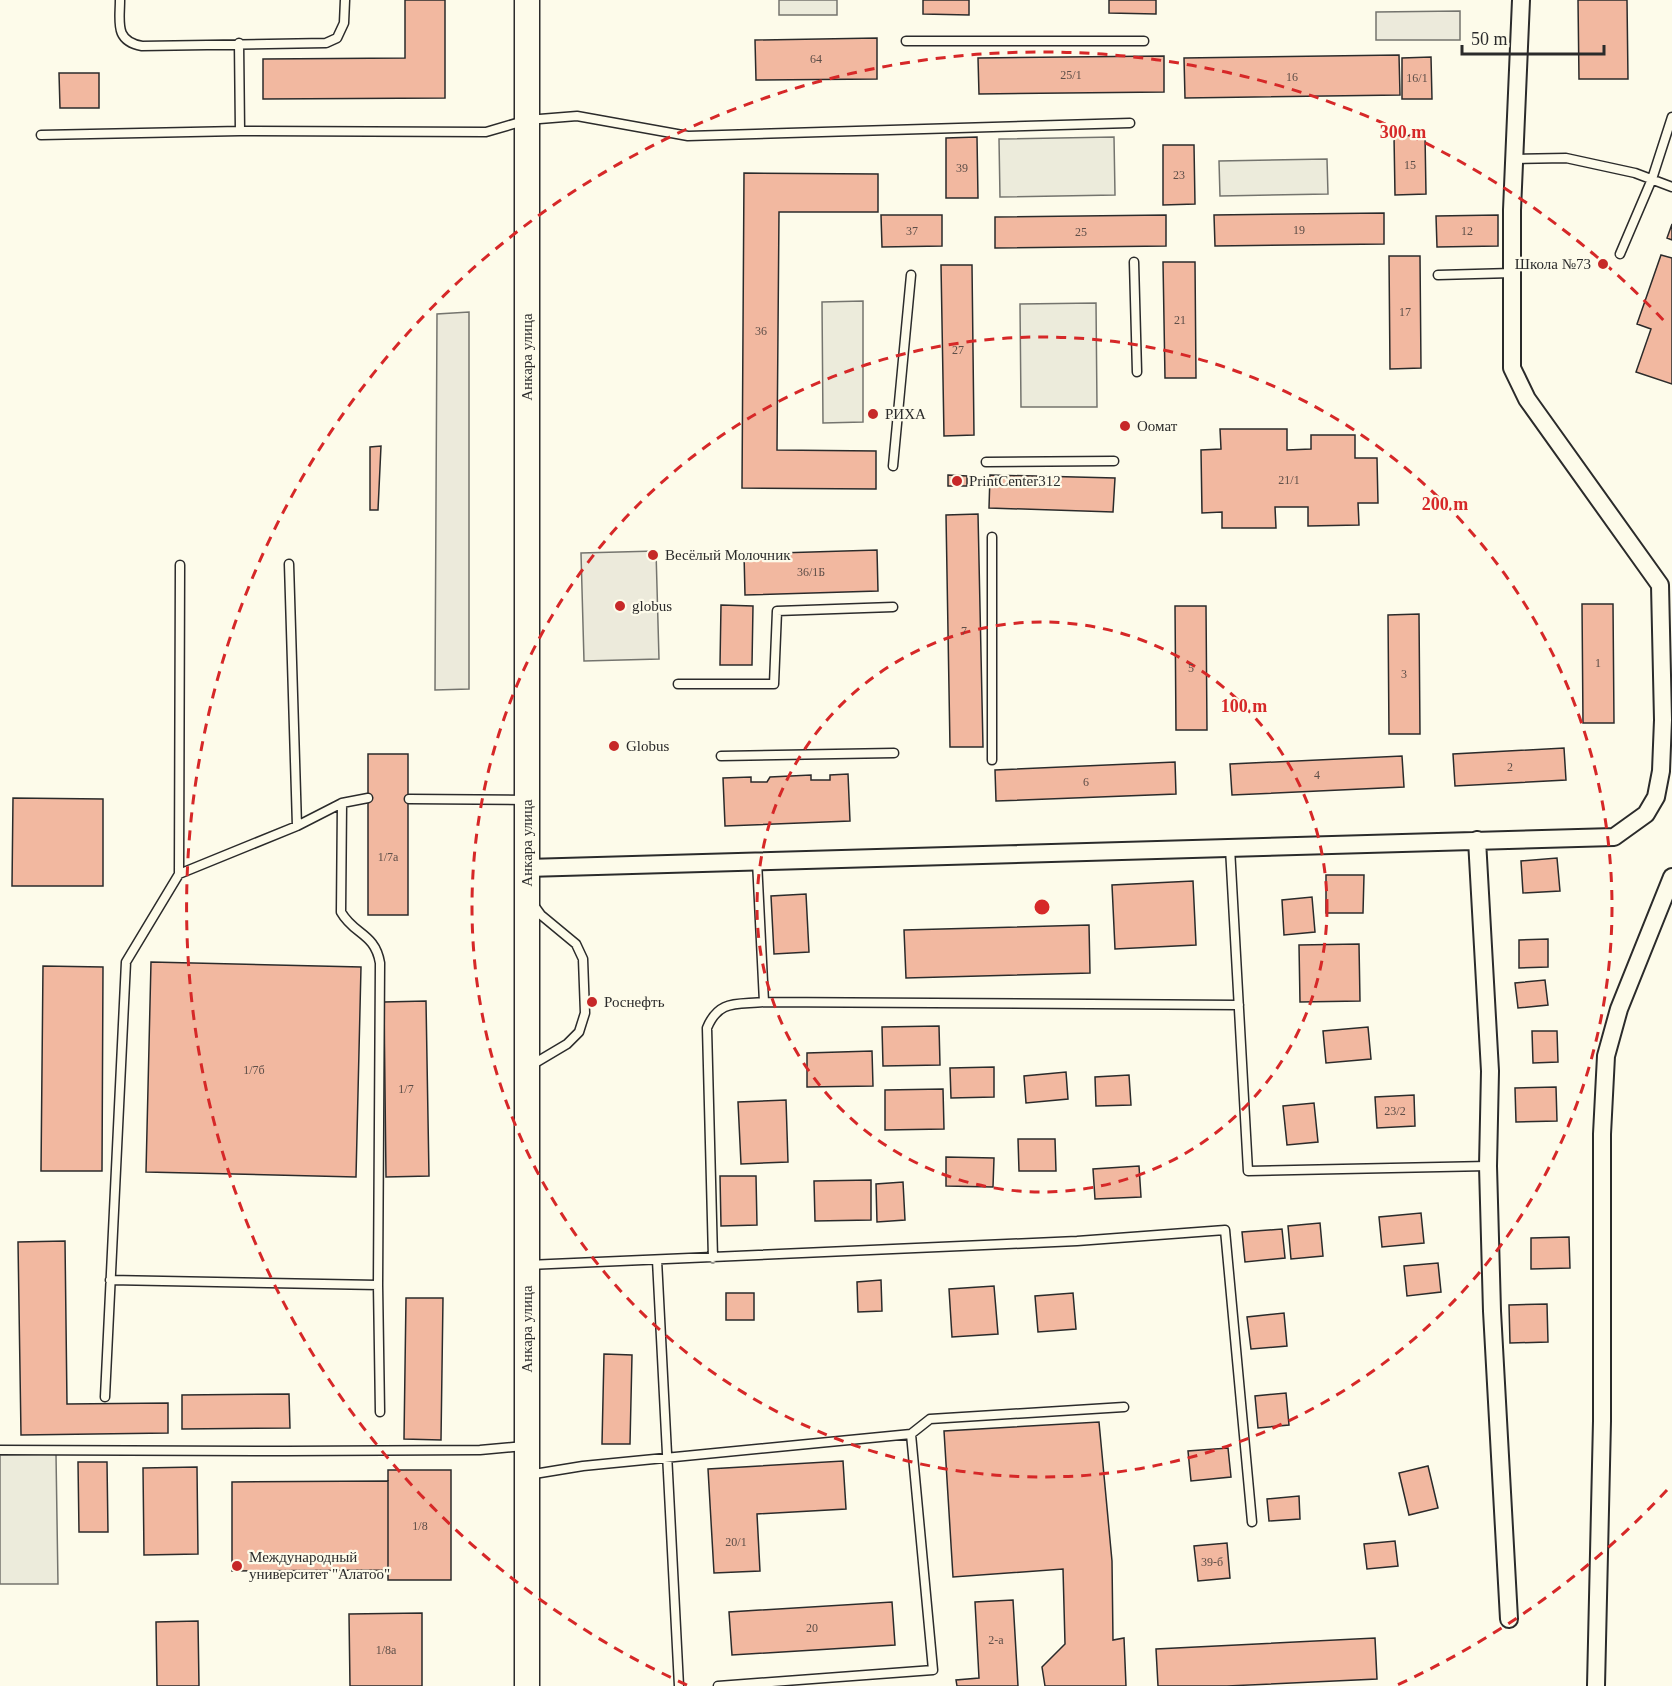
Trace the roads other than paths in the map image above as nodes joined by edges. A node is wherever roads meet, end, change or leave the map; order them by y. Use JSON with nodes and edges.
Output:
{"nodes":[{"id":1,"x":120,"y":0,"type":"edge"},
{"id":2,"x":345,"y":0,"type":"edge"},
{"id":3,"x":527,"y":0,"type":"edge"},
{"id":4,"x":1521,"y":0,"type":"edge"},
{"id":5,"x":906,"y":41,"type":"dead end"},
{"id":6,"x":1144,"y":41,"type":"dead end"},
{"id":7,"x":239,"y":44,"type":"junction"},
{"id":8,"x":1672,"y":117,"type":"edge"},
{"id":9,"x":527,"y":120,"type":"junction"},
{"id":10,"x":1130,"y":123,"type":"dead end"},
{"id":11,"x":240,"y":131,"type":"junction"},
{"id":12,"x":41,"y":135,"type":"dead end"},
{"id":13,"x":1513,"y":159,"type":"junction"},
{"id":14,"x":1652,"y":179,"type":"junction"},
{"id":15,"x":1672,"y":187,"type":"edge"},
{"id":16,"x":1620,"y":254,"type":"dead end"},
{"id":17,"x":1134,"y":262,"type":"dead end"},
{"id":18,"x":1512,"y":273,"type":"junction"},
{"id":19,"x":911,"y":275,"type":"dead end"},
{"id":20,"x":1438,"y":275,"type":"dead end"},
{"id":21,"x":1137,"y":372,"type":"dead end"},
{"id":22,"x":1114,"y":461,"type":"dead end"},
{"id":23,"x":986,"y":462,"type":"dead end"},
{"id":24,"x":893,"y":466,"type":"dead end"},
{"id":25,"x":992,"y":537,"type":"dead end"},
{"id":26,"x":289,"y":564,"type":"dead end"},
{"id":27,"x":180,"y":565,"type":"dead end"},
{"id":28,"x":893,"y":607,"type":"dead end"},
{"id":29,"x":678,"y":684,"type":"dead end"},
{"id":30,"x":894,"y":753,"type":"dead end"},
{"id":31,"x":721,"y":756,"type":"dead end"},
{"id":32,"x":992,"y":760,"type":"dead end"},
{"id":33,"x":368,"y":798,"type":"dead end"},
{"id":34,"x":409,"y":799,"type":"dead end"},
{"id":35,"x":527,"y":800,"type":"junction"},
{"id":36,"x":342,"y":803,"type":"junction"},
{"id":37,"x":297,"y":825,"type":"junction"},
{"id":38,"x":1477,"y":840,"type":"junction"},
{"id":39,"x":1230,"y":848,"type":"junction"},
{"id":40,"x":757,"y":861,"type":"junction"},
{"id":41,"x":179,"y":874,"type":"junction"},
{"id":42,"x":1672,"y":877,"type":"edge"},
{"id":43,"x":527,"y":878,"type":"junction"},
{"id":44,"x":764,"y":1002,"type":"junction"},
{"id":45,"x":1239,"y":1005,"type":"junction"},
{"id":46,"x":527,"y":1067,"type":"junction"},
{"id":47,"x":1488,"y":1166,"type":"junction"},
{"id":48,"x":713,"y":1258,"type":"junction"},
{"id":49,"x":657,"y":1260,"type":"junction"},
{"id":50,"x":527,"y":1265,"type":"junction"},
{"id":51,"x":110,"y":1280,"type":"junction"},
{"id":52,"x":378,"y":1285,"type":"junction"},
{"id":53,"x":105,"y":1397,"type":"dead end"},
{"id":54,"x":1124,"y":1407,"type":"dead end"},
{"id":55,"x":380,"y":1412,"type":"dead end"},
{"id":56,"x":911,"y":1434,"type":"junction"},
{"id":57,"x":527,"y":1445,"type":"junction"},
{"id":58,"x":0,"y":1450,"type":"edge"},
{"id":59,"x":667,"y":1458,"type":"junction"},
{"id":60,"x":527,"y":1475,"type":"junction"},
{"id":61,"x":1252,"y":1522,"type":"dead end"},
{"id":62,"x":1509,"y":1618,"type":"dead end"},
{"id":63,"x":527,"y":1686,"type":"edge"},
{"id":64,"x":679,"y":1686,"type":"edge"},
{"id":65,"x":718,"y":1686,"type":"edge"},
{"id":66,"x":1596,"y":1686,"type":"edge"}],
"edges":[{"from":1,"to":7,"type":"lane"},
{"from":2,"to":7,"type":"lane"},
{"from":3,"to":9,"type":"main road","name":"Анкара улица"},
{"from":4,"to":13,"type":"street"},
{"from":5,"to":6,"type":"lane"},
{"from":7,"to":11,"type":"lane"},
{"from":8,"to":14,"type":"lane"},
{"from":9,"to":10,"type":"lane"},
{"from":9,"to":11,"type":"lane"},
{"from":9,"to":35,"type":"main road","name":"Анкара улица"},
{"from":11,"to":12,"type":"lane"},
{"from":13,"to":14,"type":"lane"},
{"from":13,"to":18,"type":"street"},
{"from":14,"to":15,"type":"lane"},
{"from":14,"to":16,"type":"lane"},
{"from":17,"to":21,"type":"lane"},
{"from":18,"to":20,"type":"lane"},
{"from":18,"to":38,"type":"street"},
{"from":19,"to":24,"type":"lane"},
{"from":22,"to":23,"type":"lane"},
{"from":25,"to":32,"type":"lane"},
{"from":26,"to":37,"type":"lane"},
{"from":27,"to":41,"type":"lane"},
{"from":28,"to":29,"type":"lane"},
{"from":30,"to":31,"type":"lane"},
{"from":33,"to":36,"type":"lane"},
{"from":34,"to":35,"type":"lane"},
{"from":35,"to":43,"type":"main road","name":"Анкара улица"},
{"from":36,"to":37,"type":"lane"},
{"from":36,"to":52,"type":"lane"},
{"from":37,"to":41,"type":"lane"},
{"from":38,"to":39,"type":"street"},
{"from":38,"to":47,"type":"street"},
{"from":39,"to":40,"type":"street"},
{"from":39,"to":45,"type":"lane"},
{"from":40,"to":43,"type":"street"},
{"from":40,"to":44,"type":"lane"},
{"from":41,"to":51,"type":"lane"},
{"from":42,"to":66,"type":"street"},
{"from":43,"to":46,"type":"main road","name":"Анкара улица"},
{"from":43,"to":46,"type":"lane"},
{"from":44,"to":45,"type":"lane"},
{"from":44,"to":48,"type":"lane"},
{"from":45,"to":47,"type":"lane"},
{"from":46,"to":50,"type":"main road","name":"Анкара улица"},
{"from":47,"to":62,"type":"street"},
{"from":48,"to":49,"type":"lane"},
{"from":48,"to":61,"type":"lane"},
{"from":49,"to":50,"type":"lane"},
{"from":49,"to":59,"type":"lane"},
{"from":50,"to":57,"type":"main road","name":"Анкара улица"},
{"from":51,"to":52,"type":"lane"},
{"from":51,"to":53,"type":"lane"},
{"from":52,"to":55,"type":"lane"},
{"from":54,"to":56,"type":"lane"},
{"from":56,"to":59,"type":"lane"},
{"from":56,"to":65,"type":"lane"},
{"from":57,"to":58,"type":"lane"},
{"from":57,"to":60,"type":"main road","name":"Анкара улица"},
{"from":59,"to":60,"type":"lane"},
{"from":59,"to":64,"type":"lane"},
{"from":60,"to":63,"type":"main road","name":"Анкара улица"}]}
